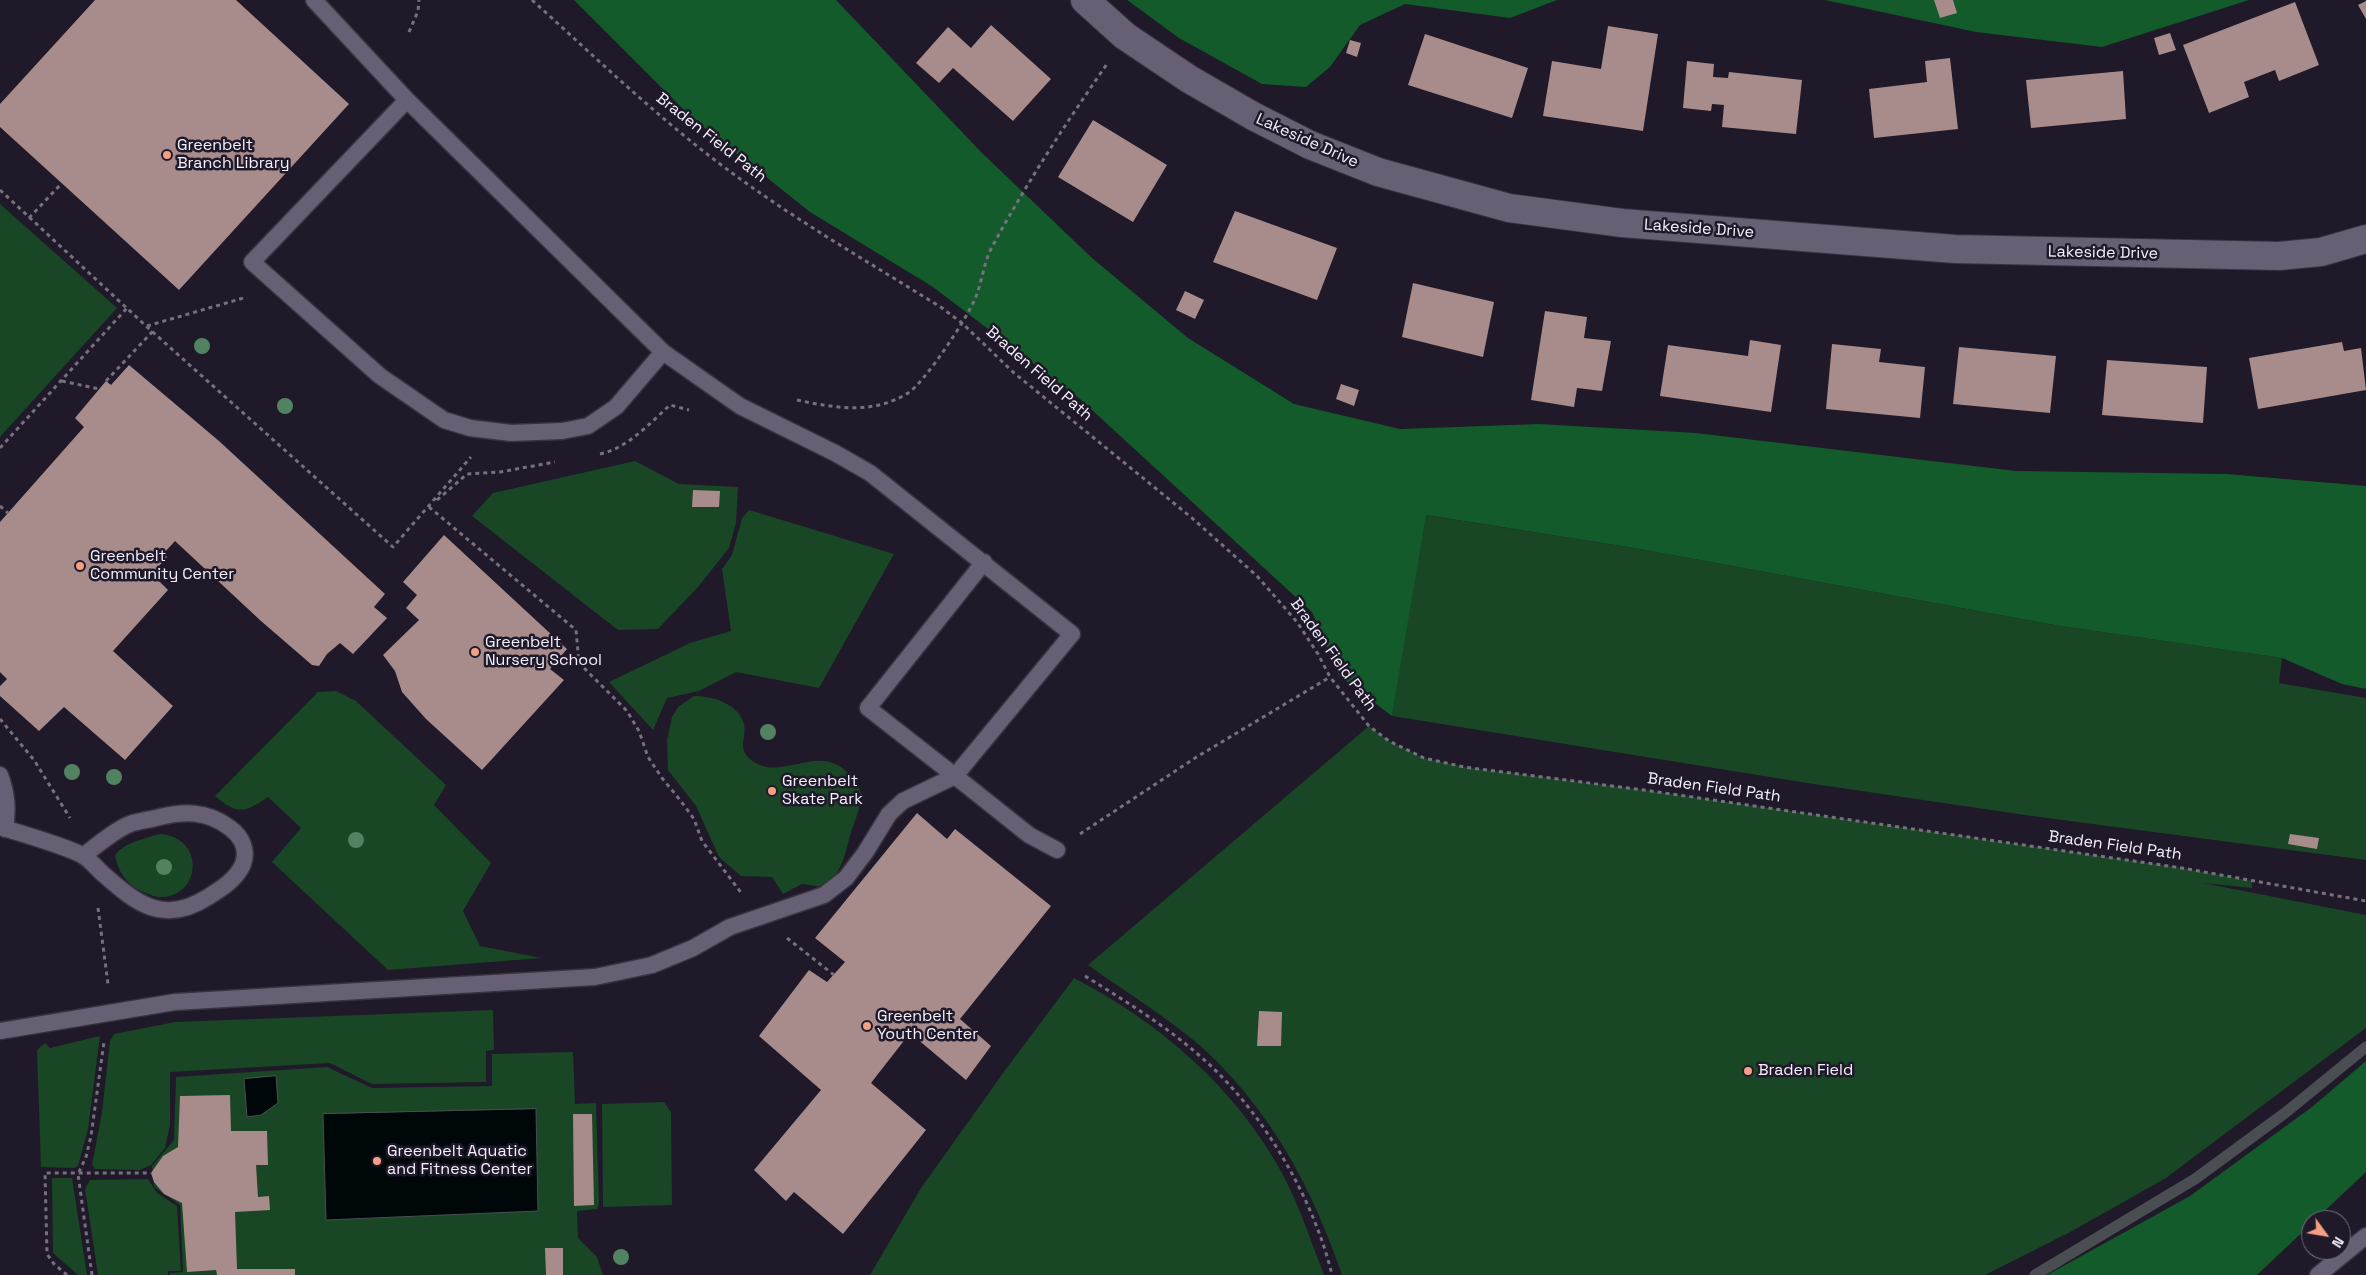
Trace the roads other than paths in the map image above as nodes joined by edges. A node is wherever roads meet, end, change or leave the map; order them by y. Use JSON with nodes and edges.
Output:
{"nodes":[{"id":1,"x":314,"y":0,"type":"edge"},
{"id":2,"x":1085,"y":0,"type":"edge"},
{"id":3,"x":407,"y":100,"type":"junction"},
{"id":4,"x":2366,"y":239,"type":"edge"},
{"id":5,"x":663,"y":352,"type":"junction"},
{"id":6,"x":984,"y":562,"type":"junction"},
{"id":7,"x":0,"y":775,"type":"edge"},
{"id":8,"x":955,"y":776,"type":"junction"},
{"id":9,"x":3,"y":828,"type":"edge"},
{"id":10,"x":1057,"y":850,"type":"road end"},
{"id":11,"x":83,"y":856,"type":"junction"},
{"id":12,"x":0,"y":1031,"type":"edge"},
{"id":13,"x":2366,"y":1236,"type":"edge"},
{"id":14,"x":2318,"y":1275,"type":"edge"}],
"edges":[{"from":1,"to":3,"type":"lane"},
{"from":2,"to":4,"type":"street","name":"Lakeside Drive"},
{"from":3,"to":5,"type":"lane"},
{"from":3,"to":5,"type":"lane"},
{"from":5,"to":6,"type":"lane"},
{"from":6,"to":8,"type":"lane"},
{"from":6,"to":8,"type":"lane"},
{"from":7,"to":9,"type":"lane"},
{"from":8,"to":10,"type":"lane"},
{"from":8,"to":12,"type":"lane"},
{"from":9,"to":11,"type":"lane"},
{"from":11,"to":11,"type":"lane"},
{"from":13,"to":14,"type":"lane"}]}
